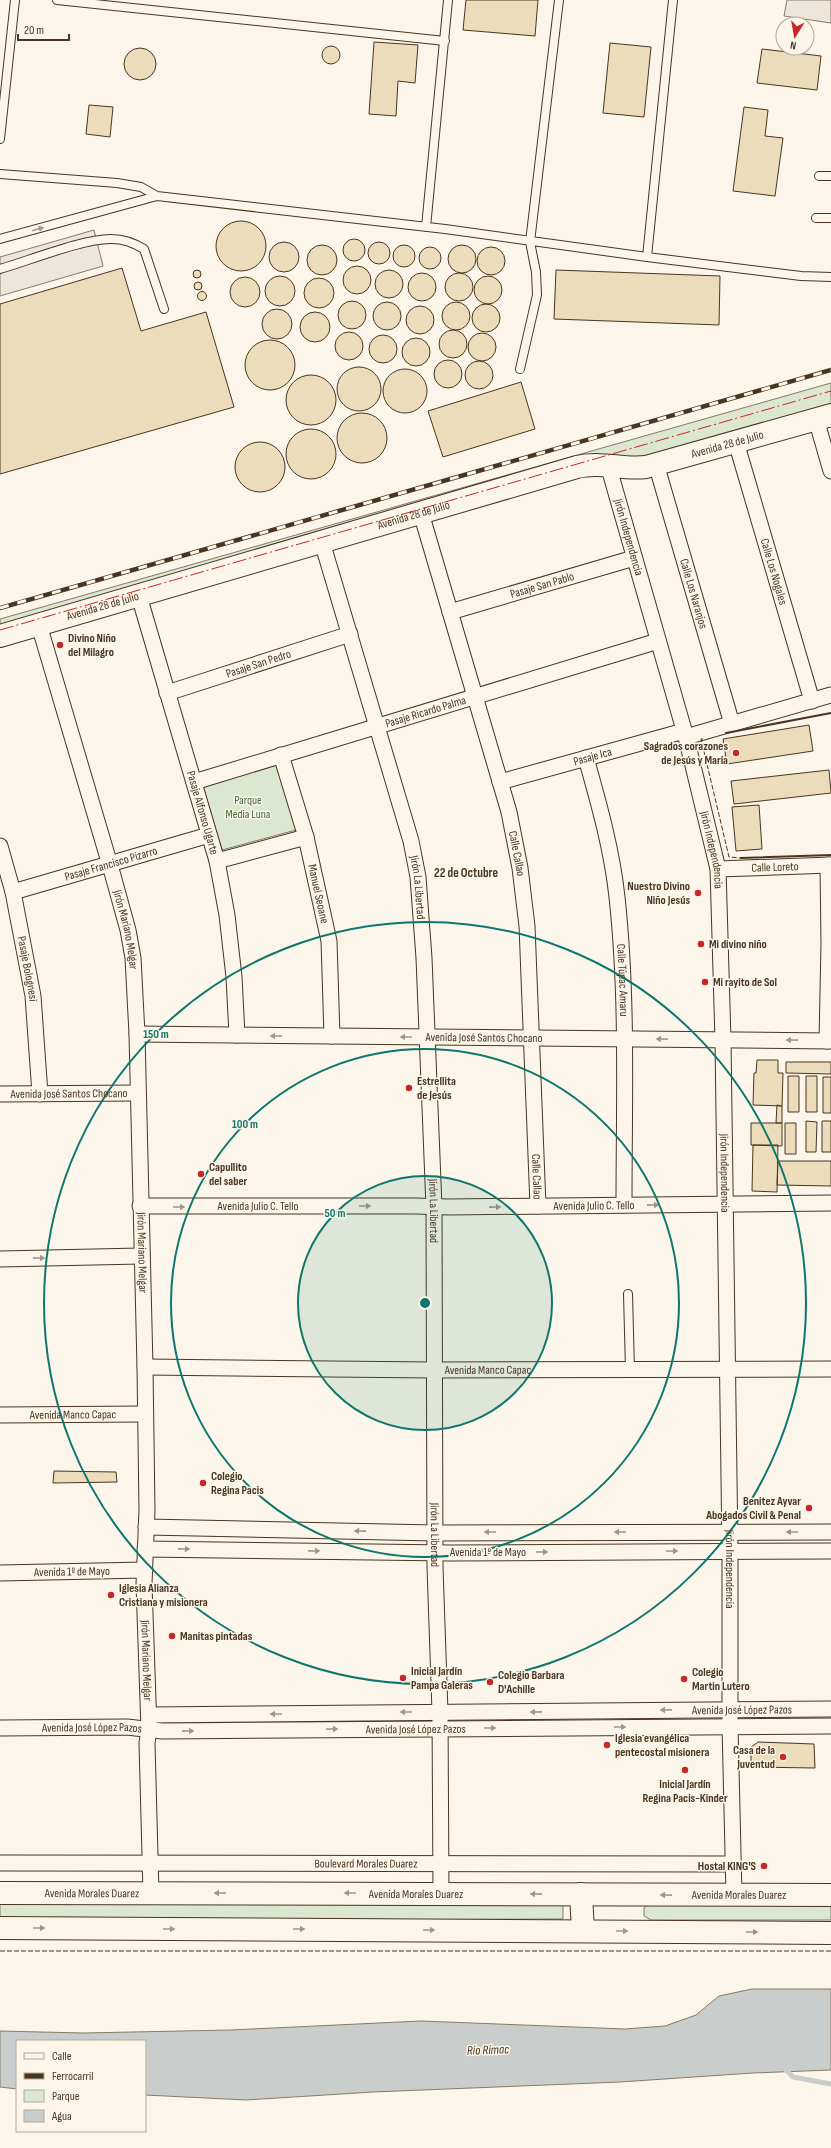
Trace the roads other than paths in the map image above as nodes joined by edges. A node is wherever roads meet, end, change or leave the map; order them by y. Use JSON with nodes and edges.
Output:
{"nodes":[{"id":1,"x":16,"y":0,"type":"edge"},
{"id":2,"x":57,"y":0,"type":"edge"},
{"id":3,"x":448,"y":0,"type":"edge"},
{"id":4,"x":559,"y":0,"type":"edge"},
{"id":5,"x":673,"y":0,"type":"edge"},
{"id":6,"x":445,"y":41,"type":"junction"},
{"id":7,"x":0,"y":139,"type":"edge"},
{"id":8,"x":0,"y":174,"type":"edge"},
{"id":9,"x":819,"y":176,"type":"dead end"},
{"id":10,"x":831,"y":176,"type":"edge"},
{"id":11,"x":157,"y":196,"type":"junction"},
{"id":12,"x":816,"y":218,"type":"dead end"},
{"id":13,"x":831,"y":218,"type":"edge"},
{"id":14,"x":426,"y":227,"type":"junction"},
{"id":15,"x":0,"y":239,"type":"edge"},
{"id":16,"x":530,"y":242,"type":"junction"},
{"id":17,"x":647,"y":257,"type":"junction"},
{"id":18,"x":0,"y":269,"type":"edge"},
{"id":19,"x":831,"y":277,"type":"edge"},
{"id":20,"x":164,"y":309,"type":"dead end"},
{"id":21,"x":520,"y":369,"type":"dead end"},
{"id":22,"x":823,"y":417,"type":"edge"},
{"id":23,"x":736,"y":442,"type":"junction"},
{"id":24,"x":656,"y":464,"type":"junction"},
{"id":25,"x":608,"y":465,"type":"junction"},
{"id":26,"x":831,"y":472,"type":"edge"},
{"id":27,"x":421,"y":513,"type":"junction"},
{"id":28,"x":322,"y":542,"type":"junction"},
{"id":29,"x":634,"y":558,"type":"junction"},
{"id":30,"x":139,"y":596,"type":"junction"},
{"id":31,"x":450,"y":612,"type":"junction"},
{"id":32,"x":39,"y":625,"type":"junction"},
{"id":33,"x":350,"y":634,"type":"junction"},
{"id":34,"x":0,"y":636,"type":"edge"},
{"id":35,"x":658,"y":641,"type":"junction"},
{"id":36,"x":167,"y":693,"type":"junction"},
{"id":37,"x":831,"y":695,"type":"edge"},
{"id":38,"x":475,"y":697,"type":"junction"},
{"id":39,"x":812,"y":701,"type":"junction"},
{"id":40,"x":732,"y":724,"type":"junction"},
{"id":41,"x":377,"y":725,"type":"junction"},
{"id":42,"x":685,"y":734,"type":"junction"},
{"id":43,"x":281,"y":755,"type":"junction"},
{"id":44,"x":586,"y":758,"type":"junction"},
{"id":45,"x":194,"y":782,"type":"junction"},
{"id":46,"x":500,"y":782,"type":"junction"},
{"id":47,"x":209,"y":835,"type":"junction"},
{"id":48,"x":306,"y":837,"type":"junction"},
{"id":49,"x":0,"y":846,"type":"edge"},
{"id":50,"x":217,"y":861,"type":"junction"},
{"id":51,"x":110,"y":864,"type":"junction"},
{"id":52,"x":830,"y":865,"type":"edge"},
{"id":53,"x":718,"y":869,"type":"junction"},
{"id":54,"x":13,"y":892,"type":"junction"},
{"id":55,"x":137,"y":1034,"type":"junction"},
{"id":56,"x":237,"y":1035,"type":"junction"},
{"id":57,"x":332,"y":1036,"type":"junction"},
{"id":58,"x":427,"y":1037,"type":"junction"},
{"id":59,"x":533,"y":1038,"type":"junction"},
{"id":60,"x":624,"y":1038,"type":"junction"},
{"id":61,"x":723,"y":1040,"type":"junction"},
{"id":62,"x":829,"y":1041,"type":"edge"},
{"id":63,"x":138,"y":1093,"type":"junction"},
{"id":64,"x":0,"y":1094,"type":"edge"},
{"id":65,"x":40,"y":1094,"type":"junction"},
{"id":66,"x":831,"y":1203,"type":"edge"},
{"id":67,"x":725,"y":1204,"type":"junction"},
{"id":68,"x":624,"y":1205,"type":"junction"},
{"id":69,"x":140,"y":1206,"type":"junction"},
{"id":70,"x":538,"y":1206,"type":"junction"},
{"id":71,"x":434,"y":1207,"type":"junction"},
{"id":72,"x":142,"y":1256,"type":"junction"},
{"id":73,"x":0,"y":1259,"type":"edge"},
{"id":74,"x":628,"y":1294,"type":"dead end"},
{"id":75,"x":145,"y":1367,"type":"junction"},
{"id":76,"x":831,"y":1369,"type":"edge"},
{"id":77,"x":434,"y":1370,"type":"junction"},
{"id":78,"x":630,"y":1370,"type":"junction"},
{"id":79,"x":727,"y":1370,"type":"junction"},
{"id":80,"x":146,"y":1414,"type":"junction"},
{"id":81,"x":0,"y":1415,"type":"edge"},
{"id":82,"x":146,"y":1527,"type":"junction"},
{"id":83,"x":730,"y":1532,"type":"junction"},
{"id":84,"x":831,"y":1532,"type":"edge"},
{"id":85,"x":435,"y":1533,"type":"junction"},
{"id":86,"x":145,"y":1549,"type":"junction"},
{"id":87,"x":730,"y":1550,"type":"junction"},
{"id":88,"x":831,"y":1551,"type":"edge"},
{"id":89,"x":435,"y":1552,"type":"junction"},
{"id":90,"x":145,"y":1570,"type":"junction"},
{"id":91,"x":0,"y":1573,"type":"edge"},
{"id":92,"x":731,"y":1709,"type":"junction"},
{"id":93,"x":831,"y":1709,"type":"edge"},
{"id":94,"x":440,"y":1712,"type":"junction"},
{"id":95,"x":149,"y":1715,"type":"junction"},
{"id":96,"x":730,"y":1725,"type":"junction"},
{"id":97,"x":831,"y":1726,"type":"edge"},
{"id":98,"x":0,"y":1728,"type":"edge"},
{"id":99,"x":440,"y":1728,"type":"junction"},
{"id":100,"x":149,"y":1730,"type":"junction"},
{"id":101,"x":0,"y":1863,"type":"edge"},
{"id":102,"x":150,"y":1863,"type":"junction"},
{"id":103,"x":441,"y":1863,"type":"junction"},
{"id":104,"x":733,"y":1864,"type":"junction"},
{"id":105,"x":0,"y":1893,"type":"edge"},
{"id":106,"x":151,"y":1893,"type":"junction"},
{"id":107,"x":441,"y":1893,"type":"junction"},
{"id":108,"x":581,"y":1894,"type":"junction"},
{"id":109,"x":831,"y":1895,"type":"edge"},
{"id":110,"x":734,"y":1896,"type":"junction"},
{"id":111,"x":0,"y":1928,"type":"edge"},
{"id":112,"x":583,"y":1931,"type":"junction"},
{"id":113,"x":831,"y":1933,"type":"edge"}],
"edges":[{"from":1,"to":7,"type":"lane"},
{"from":2,"to":6,"type":"lane"},
{"from":3,"to":6,"type":"lane"},
{"from":4,"to":16,"type":"lane"},
{"from":5,"to":17,"type":"lane"},
{"from":6,"to":14,"type":"lane"},
{"from":8,"to":11,"type":"lane"},
{"from":9,"to":10,"type":"lane"},
{"from":11,"to":14,"type":"lane"},
{"from":15,"to":11,"type":"lane","one_way":true},
{"from":12,"to":13,"type":"lane"},
{"from":14,"to":16,"type":"lane"},
{"from":16,"to":17,"type":"lane"},
{"from":16,"to":21,"type":"lane"},
{"from":17,"to":19,"type":"lane"},
{"from":18,"to":20,"type":"lane"},
{"from":22,"to":23,"type":"main road","name":"Avenida 28 de Julio"},
{"from":22,"to":26,"type":"street"},
{"from":23,"to":24,"type":"main road","name":"Avenida 28 de Julio"},
{"from":23,"to":39,"type":"street","name":"Calle Los Nogales"},
{"from":24,"to":25,"type":"main road","name":"Avenida 28 de Julio"},
{"from":24,"to":40,"type":"street","name":"Calle Los Naranjos"},
{"from":25,"to":27,"type":"main road","name":"Avenida 28 de Julio"},
{"from":25,"to":29,"type":"street","name":"Jirón Independencia"},
{"from":27,"to":28,"type":"main road","name":"Avenida 28 de Julio"},
{"from":27,"to":31,"type":"street","name":"Calle Callao"},
{"from":28,"to":30,"type":"main road","name":"Avenida 28 de Julio"},
{"from":28,"to":33,"type":"street","name":"Jirón La Libertad"},
{"from":29,"to":31,"type":"street","name":"Pasaje San Pablo"},
{"from":29,"to":35,"type":"street","name":"Jirón Independencia"},
{"from":30,"to":32,"type":"main road","name":"Avenida 28 de Julio"},
{"from":30,"to":36,"type":"street","name":"Pasaje Alfonso Ugarte"},
{"from":31,"to":38,"type":"street","name":"Calle Callao"},
{"from":32,"to":34,"type":"main road","name":"Avenida 28 de Julio"},
{"from":32,"to":51,"type":"street","name":"Jirón Mariano Melgar"},
{"from":33,"to":36,"type":"street","name":"Pasaje San Pedro"},
{"from":33,"to":41,"type":"street","name":"Jirón La Libertad"},
{"from":35,"to":38,"type":"street","name":"Pasaje Ricardo Palma"},
{"from":35,"to":42,"type":"street","name":"Jirón Independencia"},
{"from":36,"to":45,"type":"street","name":"Pasaje Alfonso Ugarte"},
{"from":37,"to":39,"type":"street","name":"Pasaje Ica"},
{"from":38,"to":41,"type":"street","name":"Pasaje Ricardo Palma"},
{"from":38,"to":46,"type":"street","name":"Calle Callao"},
{"from":39,"to":40,"type":"street","name":"Pasaje Ica"},
{"from":40,"to":42,"type":"street","name":"Pasaje Ica"},
{"from":41,"to":43,"type":"street","name":"Pasaje Ricardo Palma"},
{"from":41,"to":58,"type":"street","name":"Jirón La Libertad"},
{"from":42,"to":44,"type":"street","name":"Pasaje Ica"},
{"from":42,"to":53,"type":"street","name":"Jirón Independencia"},
{"from":43,"to":45,"type":"street","name":"Pasaje Ricardo Palma"},
{"from":43,"to":48,"type":"street","name":"Manuel Seoane"},
{"from":44,"to":46,"type":"street","name":"Pasaje Ica"},
{"from":44,"to":60,"type":"street","name":"Calle Túpac Amaru"},
{"from":45,"to":47,"type":"street","name":"Pasaje Alfonso Ugarte"},
{"from":46,"to":59,"type":"street","name":"Calle Callao"},
{"from":47,"to":50,"type":"street","name":"Pasaje Alfonso Ugarte"},
{"from":47,"to":51,"type":"street","name":"Pasaje Francisco Pizarro"},
{"from":48,"to":50,"type":"street"},
{"from":48,"to":57,"type":"street","name":"Manuel Seoane"},
{"from":49,"to":54,"type":"street","name":"Pasaje Bolognesi"},
{"from":50,"to":56,"type":"street","name":"Pasaje Alfonso Ugarte"},
{"from":51,"to":54,"type":"street","name":"Pasaje Francisco Pizarro"},
{"from":51,"to":55,"type":"street","name":"Jirón Mariano Melgar"},
{"from":52,"to":53,"type":"street","name":"Calle Loreto"},
{"from":52,"to":62,"type":"street"},
{"from":53,"to":61,"type":"street","name":"Jirón Independencia"},
{"from":54,"to":65,"type":"street","name":"Pasaje Bolognesi"},
{"from":55,"to":56,"type":"street","name":"Avenida José Santos Chocano"},
{"from":55,"to":63,"type":"street","name":"Jirón Mariano Melgar"},
{"from":57,"to":56,"type":"street","name":"Avenida José Santos Chocano","one_way":true},
{"from":58,"to":57,"type":"street","name":"Avenida José Santos Chocano","one_way":true},
{"from":58,"to":59,"type":"street","name":"Avenida José Santos Chocano"},
{"from":58,"to":71,"type":"street","name":"Jirón La Libertad"},
{"from":59,"to":60,"type":"street","name":"Avenida José Santos Chocano"},
{"from":59,"to":70,"type":"street","name":"Calle Callao"},
{"from":61,"to":60,"type":"street","name":"Avenida José Santos Chocano","one_way":true},
{"from":60,"to":68,"type":"street","name":"Calle Túpac Amaru"},
{"from":62,"to":61,"type":"street","name":"Avenida José Santos Chocano","one_way":true},
{"from":61,"to":67,"type":"street","name":"Jirón Independencia"},
{"from":63,"to":65,"type":"street","name":"Avenida José Santos Chocano"},
{"from":63,"to":69,"type":"street","name":"Jirón Mariano Melgar"},
{"from":64,"to":65,"type":"street","name":"Avenida José Santos Chocano"},
{"from":66,"to":67,"type":"street","name":"Avenida Julio C. Tello"},
{"from":68,"to":67,"type":"street","name":"Avenida Julio C. Tello","one_way":true},
{"from":67,"to":79,"type":"street","name":"Jirón Independencia"},
{"from":68,"to":70,"type":"street","name":"Avenida Julio C. Tello"},
{"from":69,"to":71,"type":"street","name":"Avenida Julio C. Tello","one_way":true},
{"from":69,"to":72,"type":"street","name":"Jirón Mariano Melgar"},
{"from":71,"to":70,"type":"street","name":"Avenida Julio C. Tello","one_way":true},
{"from":71,"to":77,"type":"street","name":"Jirón La Libertad"},
{"from":73,"to":72,"type":"street","one_way":true},
{"from":72,"to":75,"type":"street","name":"Jirón Mariano Melgar"},
{"from":74,"to":78,"type":"lane"},
{"from":75,"to":77,"type":"street","name":"Avenida Manco Capac"},
{"from":75,"to":80,"type":"street","name":"Jirón Mariano Melgar"},
{"from":76,"to":79,"type":"street","name":"Avenida Manco Capac"},
{"from":77,"to":78,"type":"street","name":"Avenida Manco Capac"},
{"from":77,"to":85,"type":"street","name":"Jirón La Libertad"},
{"from":78,"to":79,"type":"street","name":"Avenida Manco Capac"},
{"from":79,"to":83,"type":"street","name":"Jirón Independencia"},
{"from":80,"to":81,"type":"street","name":"Avenida Manco Capac"},
{"from":80,"to":82,"type":"street","name":"Jirón Mariano Melgar"},
{"from":85,"to":82,"type":"street","name":"Avenida 1º de Mayo","one_way":true},
{"from":82,"to":86,"type":"street","name":"Jirón Mariano Melgar"},
{"from":84,"to":83,"type":"street","name":"Avenida 1º de Mayo","one_way":true},
{"from":83,"to":85,"type":"street","name":"Avenida 1º de Mayo","one_way":true},
{"from":83,"to":87,"type":"street","name":"Jirón Independencia"},
{"from":85,"to":89,"type":"street","name":"Jirón La Libertad"},
{"from":86,"to":89,"type":"street","name":"Avenida 1º de Mayo","one_way":true},
{"from":86,"to":90,"type":"street","name":"Jirón Mariano Melgar"},
{"from":87,"to":88,"type":"street","name":"Avenida 1º de Mayo"},
{"from":89,"to":87,"type":"street","name":"Avenida 1º de Mayo","one_way":true},
{"from":87,"to":92,"type":"street","name":"Jirón Independencia"},
{"from":89,"to":94,"type":"street","name":"Jirón La Libertad"},
{"from":90,"to":91,"type":"street","name":"Avenida 1º de Mayo"},
{"from":90,"to":95,"type":"street","name":"Jirón Mariano Melgar"},
{"from":92,"to":93,"type":"street","name":"Avenida José López Pazos"},
{"from":92,"to":94,"type":"street","name":"Avenida José López Pazos","one_way":true},
{"from":92,"to":96,"type":"street","name":"Jirón Independencia"},
{"from":94,"to":95,"type":"street","name":"Avenida José López Pazos","one_way":true},
{"from":94,"to":99,"type":"street","name":"Jirón La Libertad"},
{"from":95,"to":100,"type":"street","name":"Jirón Mariano Melgar"},
{"from":96,"to":97,"type":"street","name":"Avenida José López Pazos"},
{"from":99,"to":96,"type":"street","name":"Avenida José López Pazos","one_way":true},
{"from":96,"to":104,"type":"street","name":"Jirón Independencia"},
{"from":98,"to":100,"type":"street","name":"Avenida José López Pazos"},
{"from":100,"to":99,"type":"street","name":"Avenida José López Pazos","one_way":true},
{"from":99,"to":103,"type":"street","name":"Jirón La Libertad"},
{"from":100,"to":102,"type":"street","name":"Jirón Mariano Melgar"},
{"from":101,"to":102,"type":"street","name":"Boulevard Morales Duarez"},
{"from":102,"to":103,"type":"street","name":"Boulevard Morales Duarez"},
{"from":102,"to":106,"type":"street","name":"Jirón Mariano Melgar"},
{"from":103,"to":104,"type":"street","name":"Boulevard Morales Duarez"},
{"from":103,"to":107,"type":"street","name":"Jirón La Libertad"},
{"from":104,"to":110,"type":"street","name":"Jirón Independencia"},
{"from":105,"to":106,"type":"main road","name":"Avenida Morales Duarez"},
{"from":107,"to":106,"type":"main road","name":"Avenida Morales Duarez","one_way":true},
{"from":108,"to":107,"type":"main road","name":"Avenida Morales Duarez","one_way":true},
{"from":110,"to":108,"type":"main road","name":"Avenida Morales Duarez","one_way":true},
{"from":108,"to":112,"type":"main road"},
{"from":109,"to":110,"type":"main road","name":"Avenida Morales Duarez"},
{"from":111,"to":112,"type":"main road","one_way":true},
{"from":112,"to":113,"type":"main road","one_way":true}]}
